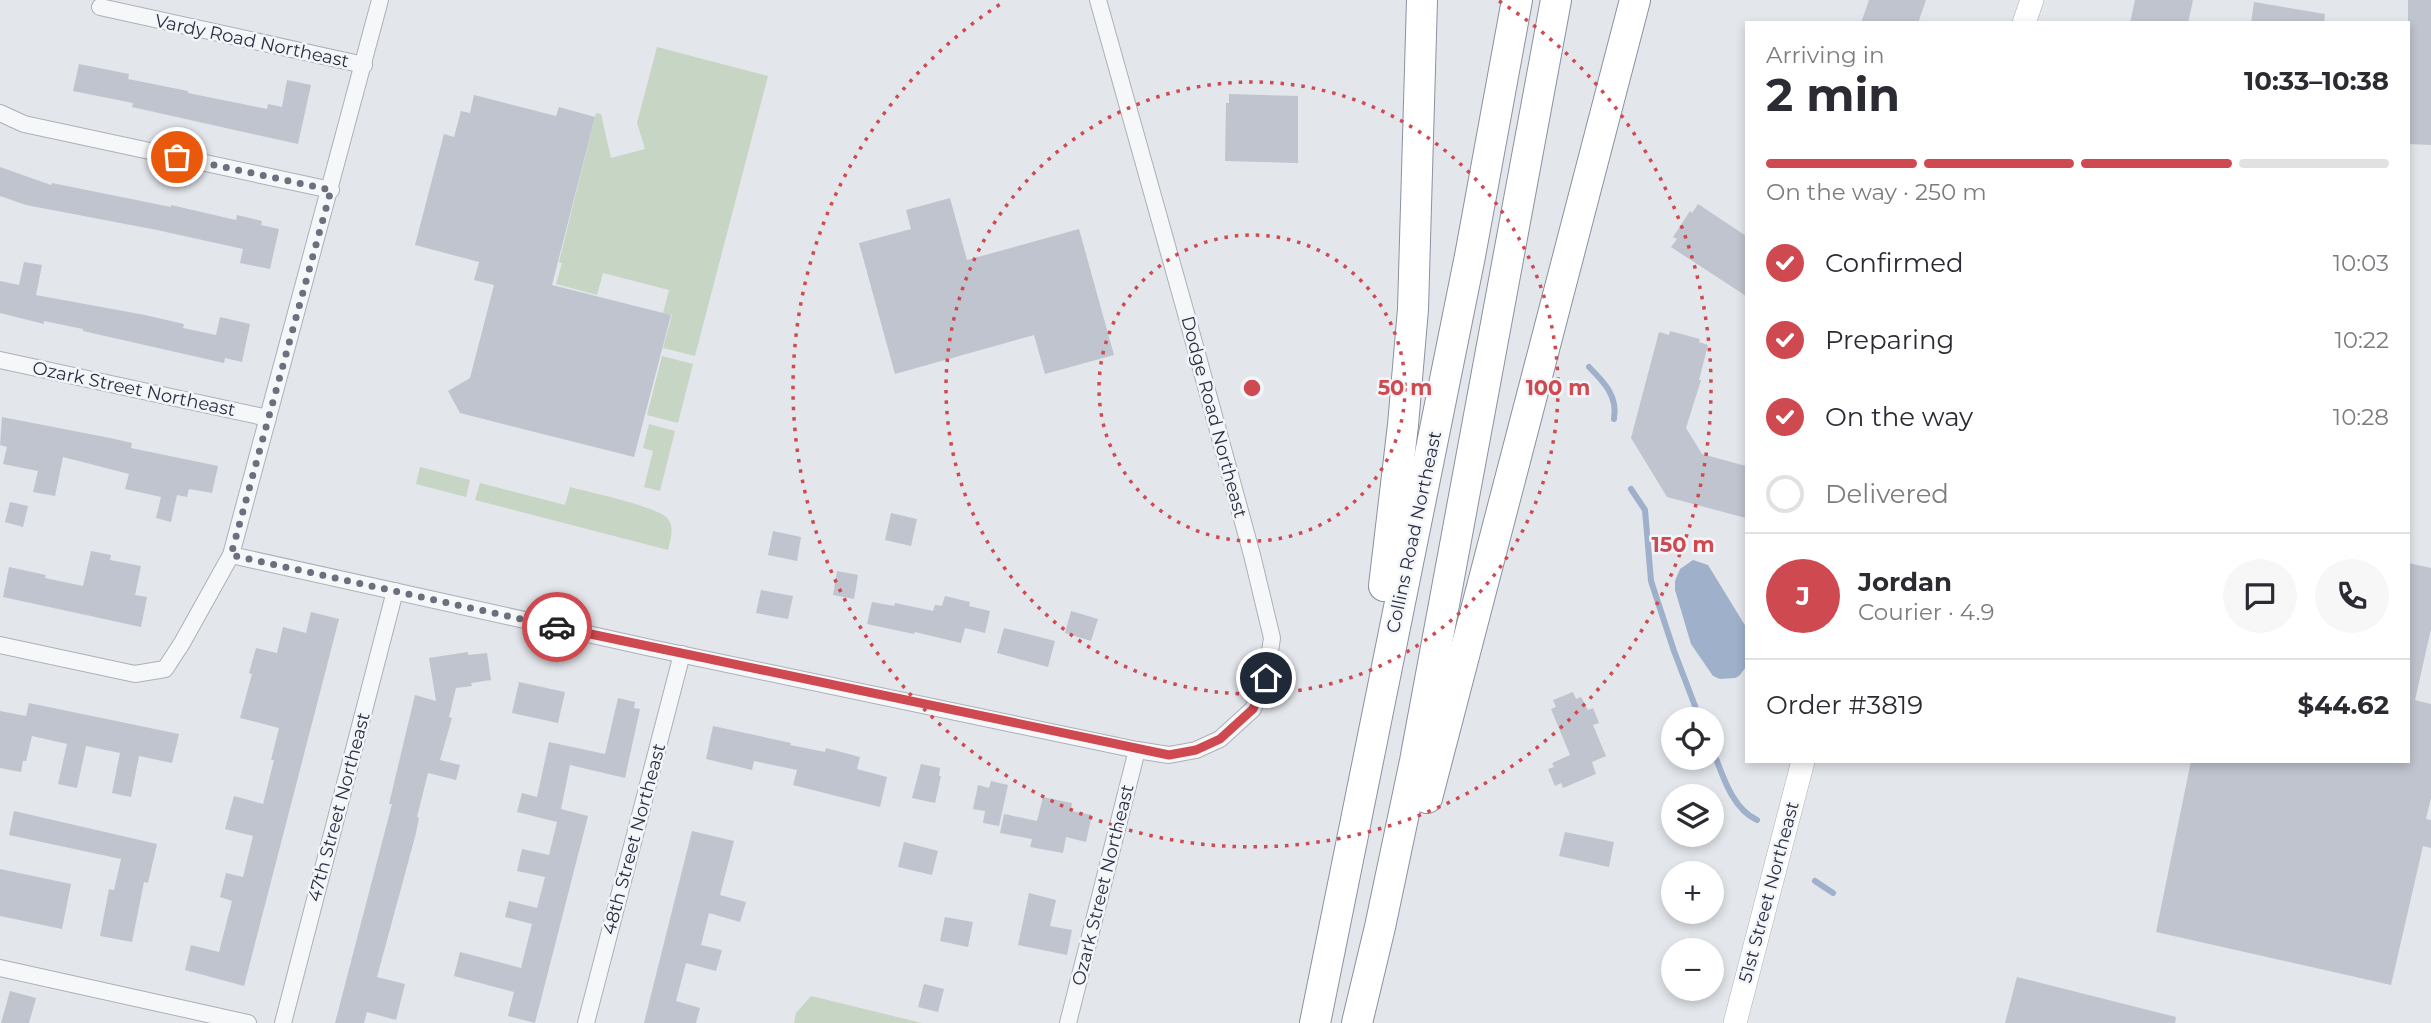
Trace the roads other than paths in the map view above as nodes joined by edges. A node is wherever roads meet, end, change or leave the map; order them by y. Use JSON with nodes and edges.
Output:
{"nodes":[{"id":1,"x":380,"y":0,"type":"edge"},
{"id":2,"x":1098,"y":0,"type":"edge"},
{"id":3,"x":1422,"y":0,"type":"edge"},
{"id":4,"x":1517,"y":0,"type":"edge"},
{"id":5,"x":1556,"y":0,"type":"edge"},
{"id":6,"x":1635,"y":0,"type":"edge"},
{"id":7,"x":2032,"y":0,"type":"edge"},
{"id":8,"x":100,"y":7,"type":"dead end"},
{"id":9,"x":2025,"y":21,"type":"edge"},
{"id":10,"x":364,"y":65,"type":"junction"},
{"id":11,"x":0,"y":113,"type":"edge"},
{"id":12,"x":331,"y":190,"type":"junction"},
{"id":13,"x":0,"y":360,"type":"edge"},
{"id":14,"x":268,"y":418,"type":"junction"},
{"id":15,"x":231,"y":555,"type":"junction"},
{"id":16,"x":395,"y":591,"type":"junction"},
{"id":17,"x":0,"y":645,"type":"edge"},
{"id":18,"x":682,"y":654,"type":"junction"},
{"id":19,"x":1137,"y":750,"type":"junction"},
{"id":20,"x":1802,"y":763,"type":"edge"},
{"id":21,"x":1380,"y":927,"type":"junction"},
{"id":22,"x":0,"y":968,"type":"edge"},
{"id":23,"x":248,"y":1023,"type":"edge"},
{"id":24,"x":282,"y":1023,"type":"edge"},
{"id":25,"x":586,"y":1023,"type":"edge"},
{"id":26,"x":1068,"y":1023,"type":"edge"},
{"id":27,"x":1314,"y":1023,"type":"edge"},
{"id":28,"x":1357,"y":1023,"type":"edge"},
{"id":29,"x":1735,"y":1023,"type":"edge"}],
"edges":[{"from":1,"to":10,"type":"street"},
{"from":2,"to":19,"type":"street","name":"Dodge Road Northeast"},
{"from":3,"to":27,"type":"highway"},
{"from":4,"to":27,"type":"highway","name":"Collins Road Northeast"},
{"from":5,"to":21,"type":"highway"},
{"from":6,"to":21,"type":"highway"},
{"from":7,"to":9,"type":"street"},
{"from":8,"to":10,"type":"street","name":"Vardy Road Northeast"},
{"from":10,"to":12,"type":"street"},
{"from":11,"to":12,"type":"street"},
{"from":12,"to":14,"type":"street"},
{"from":13,"to":14,"type":"street","name":"Ozark Street Northeast"},
{"from":14,"to":15,"type":"street"},
{"from":15,"to":16,"type":"street"},
{"from":15,"to":17,"type":"street"},
{"from":16,"to":18,"type":"street"},
{"from":16,"to":24,"type":"street","name":"47th Street Northeast"},
{"from":18,"to":19,"type":"street"},
{"from":18,"to":25,"type":"street","name":"48th Street Northeast"},
{"from":19,"to":26,"type":"street","name":"Ozark Street Northeast"},
{"from":20,"to":29,"type":"street","name":"51st Street Northeast"},
{"from":21,"to":28,"type":"highway"},
{"from":22,"to":23,"type":"street"}]}
